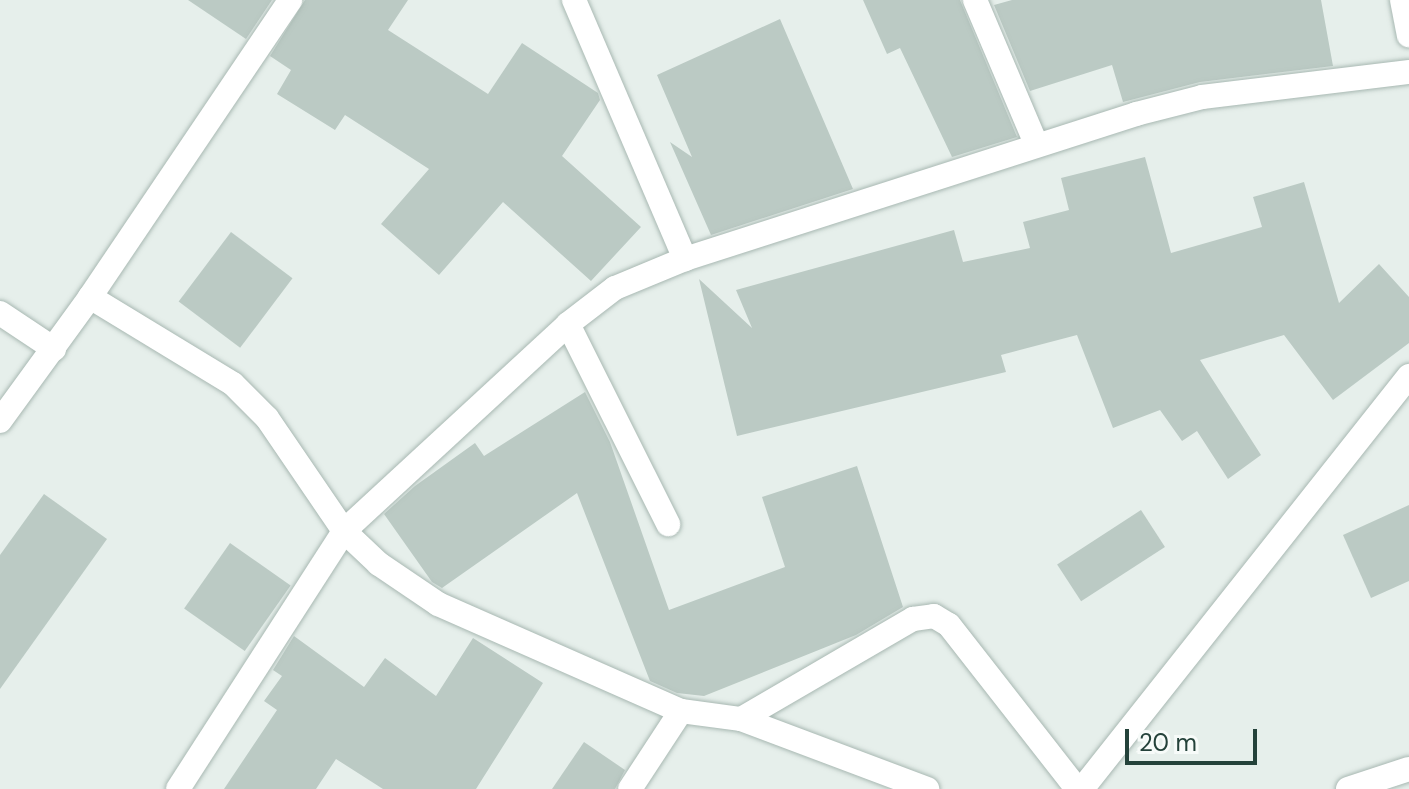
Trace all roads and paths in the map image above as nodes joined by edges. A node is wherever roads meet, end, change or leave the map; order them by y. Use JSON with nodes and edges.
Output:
{"nodes":[{"id":1,"x":290,"y":0,"type":"edge"},
{"id":2,"x":574,"y":0,"type":"edge"},
{"id":3,"x":975,"y":0,"type":"edge"},
{"id":4,"x":1402,"y":0,"type":"edge"},
{"id":5,"x":1409,"y":35,"type":"edge"},
{"id":6,"x":1409,"y":72,"type":"edge"},
{"id":7,"x":1036,"y":144,"type":"junction"},
{"id":8,"x":685,"y":259,"type":"junction"},
{"id":9,"x":90,"y":297,"type":"junction"},
{"id":10,"x":0,"y":313,"type":"edge"},
{"id":11,"x":568,"y":324,"type":"junction"},
{"id":12,"x":54,"y":349,"type":"junction"},
{"id":13,"x":1409,"y":376,"type":"edge"},
{"id":14,"x":0,"y":421,"type":"edge"},
{"id":15,"x":668,"y":524,"type":"dead end"},
{"id":16,"x":344,"y":531,"type":"junction"},
{"id":17,"x":681,"y":711,"type":"junction"},
{"id":18,"x":741,"y":719,"type":"junction"},
{"id":19,"x":1409,"y":769,"type":"edge"},
{"id":20,"x":178,"y":789,"type":"edge"},
{"id":21,"x":630,"y":789,"type":"edge"},
{"id":22,"x":927,"y":789,"type":"edge"},
{"id":23,"x":1079,"y":789,"type":"edge"},
{"id":24,"x":1348,"y":789,"type":"edge"}],
"edges":[{"from":1,"to":9,"type":"street"},
{"from":2,"to":8,"type":"street"},
{"from":3,"to":7,"type":"street"},
{"from":4,"to":5,"type":"street"},
{"from":6,"to":7,"type":"street"},
{"from":7,"to":8,"type":"street"},
{"from":8,"to":11,"type":"street"},
{"from":9,"to":12,"type":"street"},
{"from":9,"to":16,"type":"street"},
{"from":10,"to":12,"type":"street"},
{"from":11,"to":15,"type":"street"},
{"from":11,"to":16,"type":"street"},
{"from":12,"to":14,"type":"street"},
{"from":13,"to":23,"type":"street"},
{"from":16,"to":17,"type":"street"},
{"from":16,"to":20,"type":"street"},
{"from":17,"to":18,"type":"street"},
{"from":17,"to":21,"type":"street"},
{"from":18,"to":22,"type":"street"},
{"from":18,"to":23,"type":"street"},
{"from":19,"to":24,"type":"street"}]}
